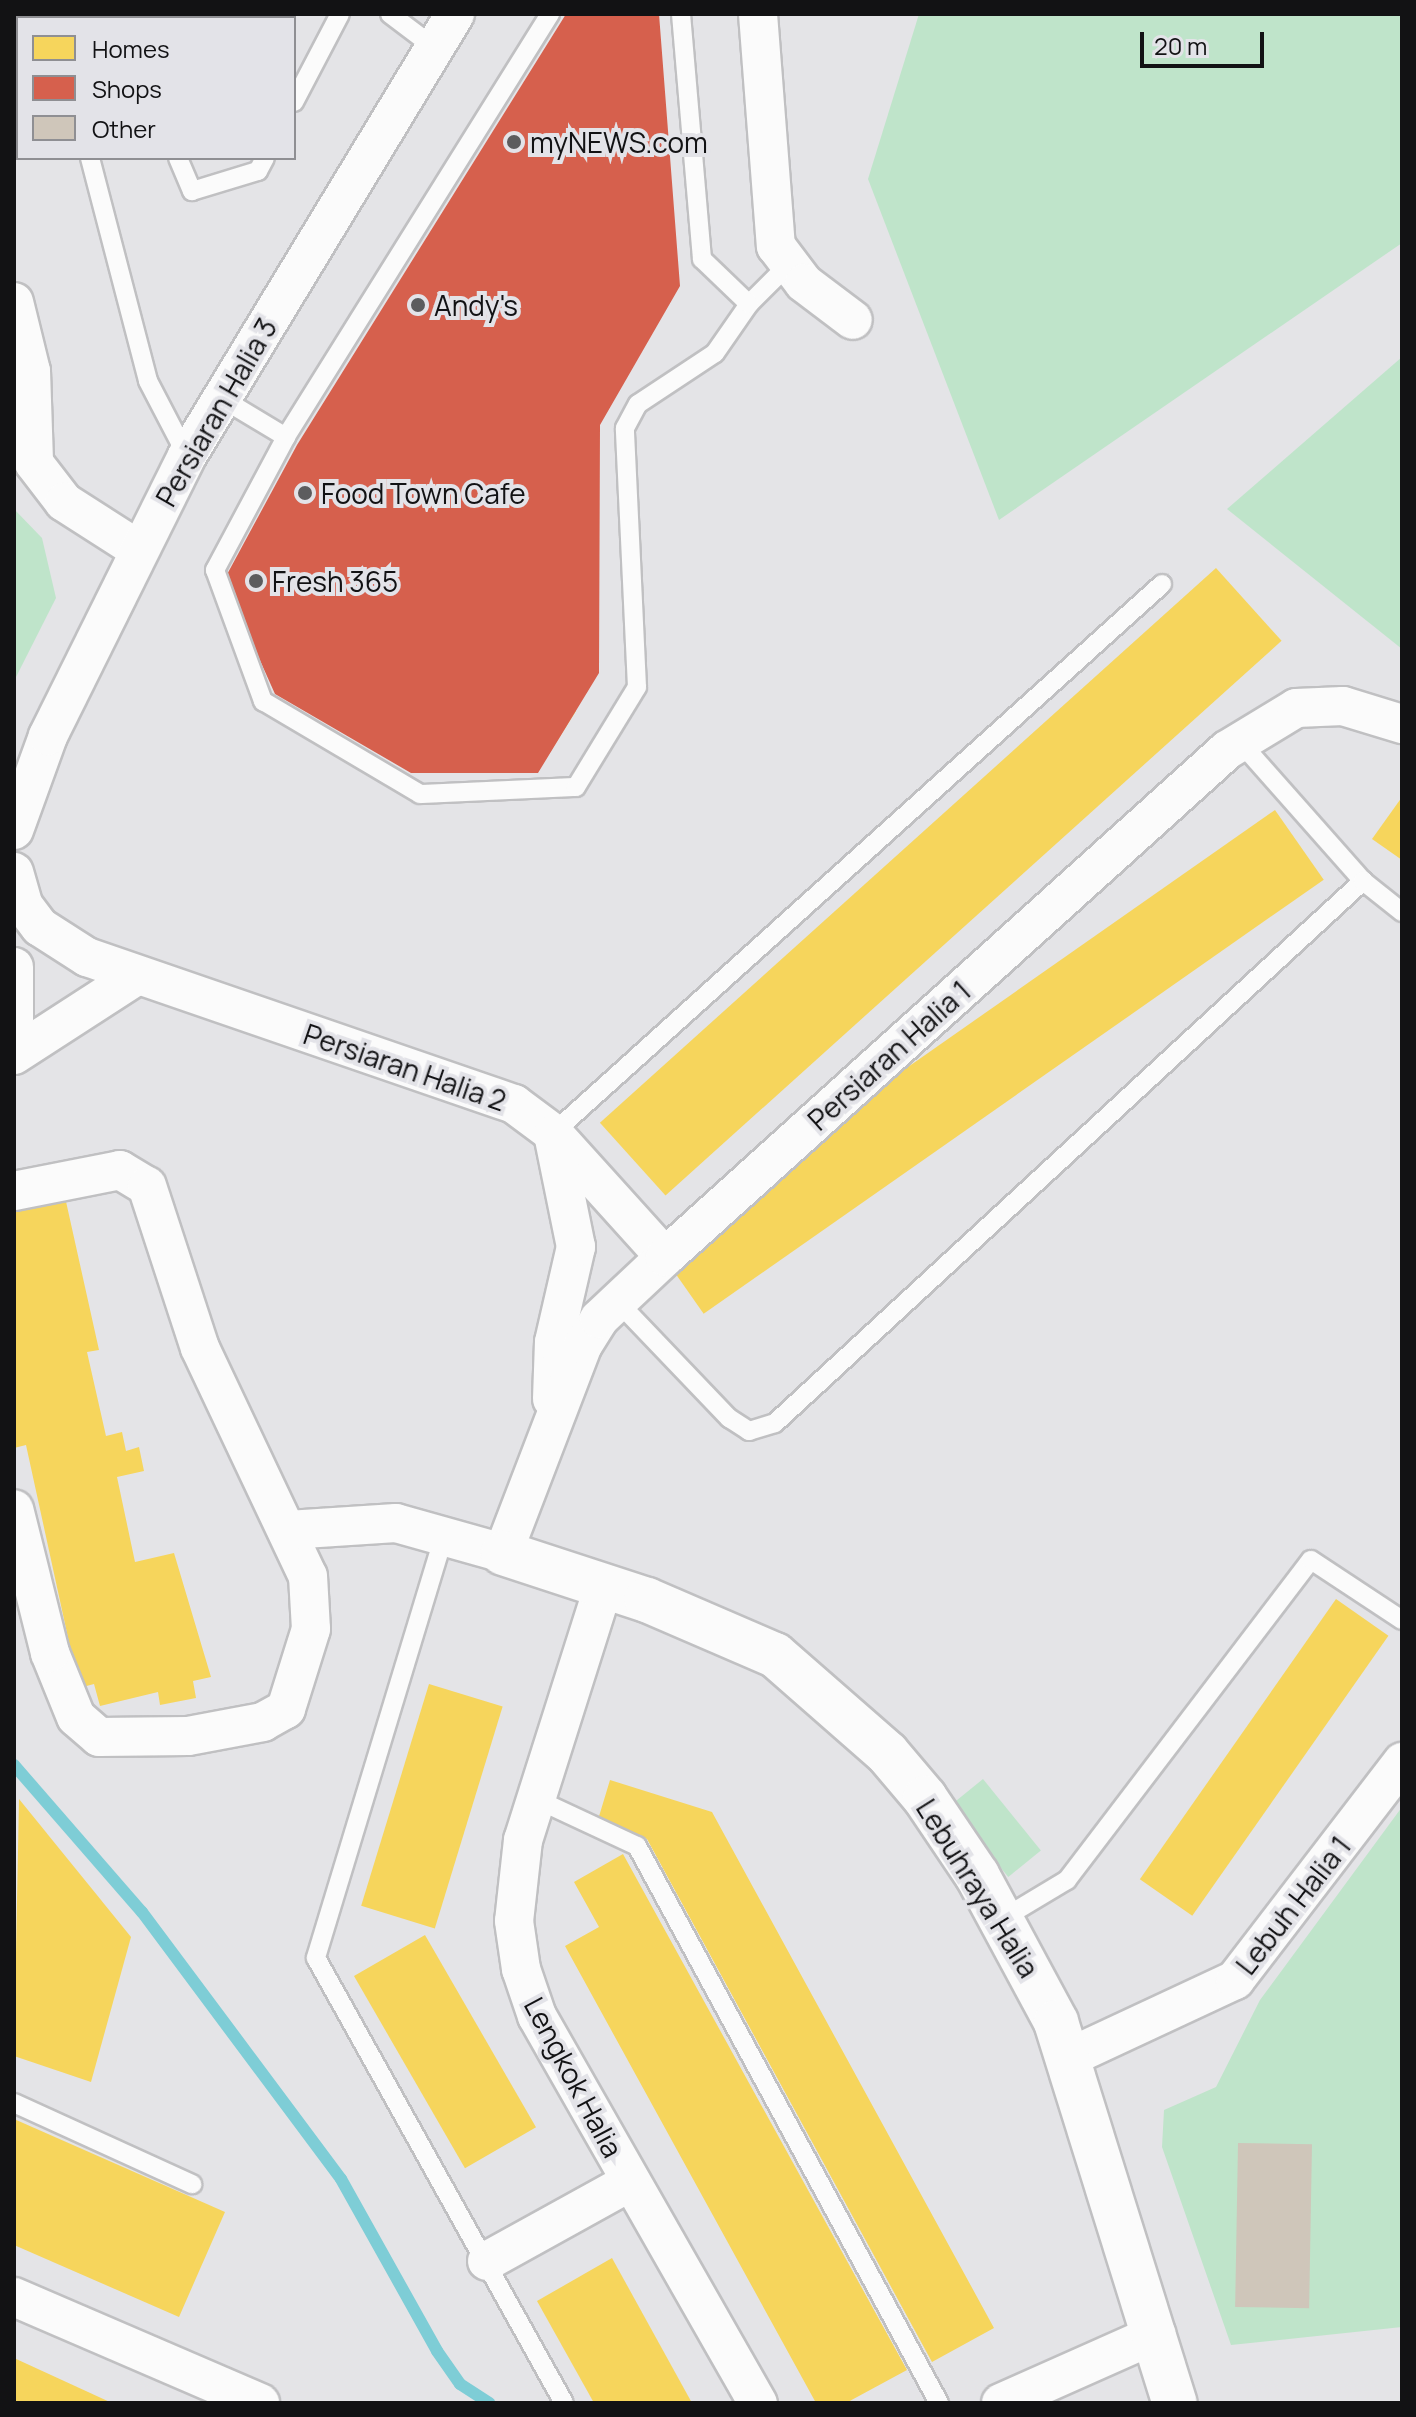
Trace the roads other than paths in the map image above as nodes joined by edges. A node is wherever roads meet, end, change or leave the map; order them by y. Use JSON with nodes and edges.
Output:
{"nodes":[{"id":1,"x":340,"y":14,"type":"edge"},
{"id":2,"x":390,"y":14,"type":"edge"},
{"id":3,"x":455,"y":14,"type":"edge"},
{"id":4,"x":550,"y":14,"type":"edge"},
{"id":5,"x":681,"y":14,"type":"edge"},
{"id":6,"x":758,"y":14,"type":"edge"},
{"id":7,"x":435,"y":48,"type":"junction"},
{"id":8,"x":296,"y":98,"type":"edge"},
{"id":9,"x":91,"y":160,"type":"edge"},
{"id":10,"x":179,"y":160,"type":"edge"},
{"id":11,"x":264,"y":160,"type":"edge"},
{"id":12,"x":787,"y":266,"type":"junction"},
{"id":13,"x":749,"y":304,"type":"junction"},
{"id":14,"x":853,"y":320,"type":"dead end"},
{"id":15,"x":17,"y":324,"type":"edge"},
{"id":16,"x":221,"y":398,"type":"junction"},
{"id":17,"x":286,"y":437,"type":"junction"},
{"id":18,"x":187,"y":456,"type":"junction"},
{"id":19,"x":139,"y":550,"type":"junction"},
{"id":20,"x":1162,"y":584,"type":"dead end"},
{"id":21,"x":1402,"y":724,"type":"edge"},
{"id":22,"x":1240,"y":742,"type":"junction"},
{"id":23,"x":14,"y":830,"type":"edge"},
{"id":24,"x":14,"y":872,"type":"edge"},
{"id":25,"x":1363,"y":881,"type":"junction"},
{"id":26,"x":1402,"y":912,"type":"edge"},
{"id":27,"x":14,"y":967,"type":"edge"},
{"id":28,"x":136,"y":976,"type":"junction"},
{"id":29,"x":14,"y":1020,"type":"edge"},
{"id":30,"x":14,"y":1055,"type":"edge"},
{"id":31,"x":553,"y":1133,"type":"junction"},
{"id":32,"x":14,"y":1191,"type":"edge"},
{"id":33,"x":665,"y":1257,"type":"junction"},
{"id":34,"x":618,"y":1302,"type":"junction"},
{"id":35,"x":551,"y":1430,"type":"junction"},
{"id":36,"x":14,"y":1509,"type":"edge"},
{"id":37,"x":288,"y":1530,"type":"junction"},
{"id":38,"x":444,"y":1536,"type":"junction"},
{"id":39,"x":503,"y":1553,"type":"junction"},
{"id":40,"x":604,"y":1585,"type":"junction"},
{"id":41,"x":1402,"y":1620,"type":"edge"},
{"id":42,"x":1402,"y":1762,"type":"edge"},
{"id":43,"x":536,"y":1799,"type":"junction"},
{"id":44,"x":1002,"y":1919,"type":"junction"},
{"id":45,"x":1070,"y":2057,"type":"junction"},
{"id":46,"x":14,"y":2103,"type":"edge"},
{"id":47,"x":630,"y":2182,"type":"junction"},
{"id":48,"x":192,"y":2184,"type":"dead end"},
{"id":49,"x":487,"y":2261,"type":"junction"},
{"id":50,"x":14,"y":2297,"type":"edge"},
{"id":51,"x":1156,"y":2334,"type":"junction"},
{"id":52,"x":260,"y":2403,"type":"edge"},
{"id":53,"x":564,"y":2403,"type":"edge"},
{"id":54,"x":758,"y":2403,"type":"edge"},
{"id":55,"x":939,"y":2403,"type":"edge"},
{"id":56,"x":1001,"y":2403,"type":"edge"},
{"id":57,"x":1175,"y":2403,"type":"edge"}],
"edges":[{"from":1,"to":8,"type":"lane"},
{"from":2,"to":7,"type":"lane"},
{"from":3,"to":7,"type":"street","name":"Persiaran Halia 3"},
{"from":4,"to":17,"type":"lane"},
{"from":5,"to":13,"type":"lane"},
{"from":6,"to":12,"type":"street"},
{"from":7,"to":16,"type":"street","name":"Persiaran Halia 3"},
{"from":9,"to":18,"type":"lane"},
{"from":10,"to":11,"type":"lane"},
{"from":12,"to":13,"type":"lane"},
{"from":12,"to":14,"type":"street"},
{"from":13,"to":17,"type":"lane"},
{"from":15,"to":19,"type":"street"},
{"from":16,"to":17,"type":"lane"},
{"from":16,"to":18,"type":"street","name":"Persiaran Halia 3"},
{"from":18,"to":19,"type":"street","name":"Persiaran Halia 3"},
{"from":19,"to":23,"type":"street","name":"Persiaran Halia 3"},
{"from":20,"to":31,"type":"lane"},
{"from":21,"to":22,"type":"street","name":"Persiaran Halia 1"},
{"from":22,"to":25,"type":"lane"},
{"from":22,"to":33,"type":"street","name":"Persiaran Halia 1"},
{"from":24,"to":28,"type":"street","name":"Persiaran Halia 2"},
{"from":25,"to":26,"type":"lane"},
{"from":25,"to":34,"type":"lane"},
{"from":27,"to":29,"type":"street"},
{"from":28,"to":30,"type":"street"},
{"from":28,"to":31,"type":"street","name":"Persiaran Halia 2"},
{"from":31,"to":33,"type":"street","name":"Persiaran Halia 2"},
{"from":31,"to":35,"type":"street"},
{"from":32,"to":37,"type":"street"},
{"from":33,"to":34,"type":"street","name":"Persiaran Halia 1"},
{"from":34,"to":35,"type":"street","name":"Persiaran Halia 1"},
{"from":35,"to":39,"type":"street","name":"Persiaran Halia 1"},
{"from":36,"to":37,"type":"street"},
{"from":37,"to":38,"type":"street"},
{"from":38,"to":39,"type":"street"},
{"from":38,"to":49,"type":"lane"},
{"from":39,"to":40,"type":"street","name":"Lebuhraya Halia"},
{"from":40,"to":43,"type":"street","name":"Lengkok Halia"},
{"from":40,"to":44,"type":"street","name":"Lebuhraya Halia"},
{"from":41,"to":44,"type":"lane"},
{"from":42,"to":45,"type":"street","name":"Lebuh Halia 1"},
{"from":43,"to":47,"type":"street","name":"Lengkok Halia"},
{"from":43,"to":55,"type":"lane"},
{"from":44,"to":45,"type":"street","name":"Lebuhraya Halia"},
{"from":45,"to":51,"type":"street","name":"Lebuhraya Halia"},
{"from":46,"to":48,"type":"lane"},
{"from":47,"to":49,"type":"street"},
{"from":47,"to":54,"type":"street","name":"Lengkok Halia"},
{"from":49,"to":53,"type":"lane"},
{"from":50,"to":52,"type":"street"},
{"from":51,"to":56,"type":"street"},
{"from":51,"to":57,"type":"street","name":"Lebuhraya Halia"}]}
